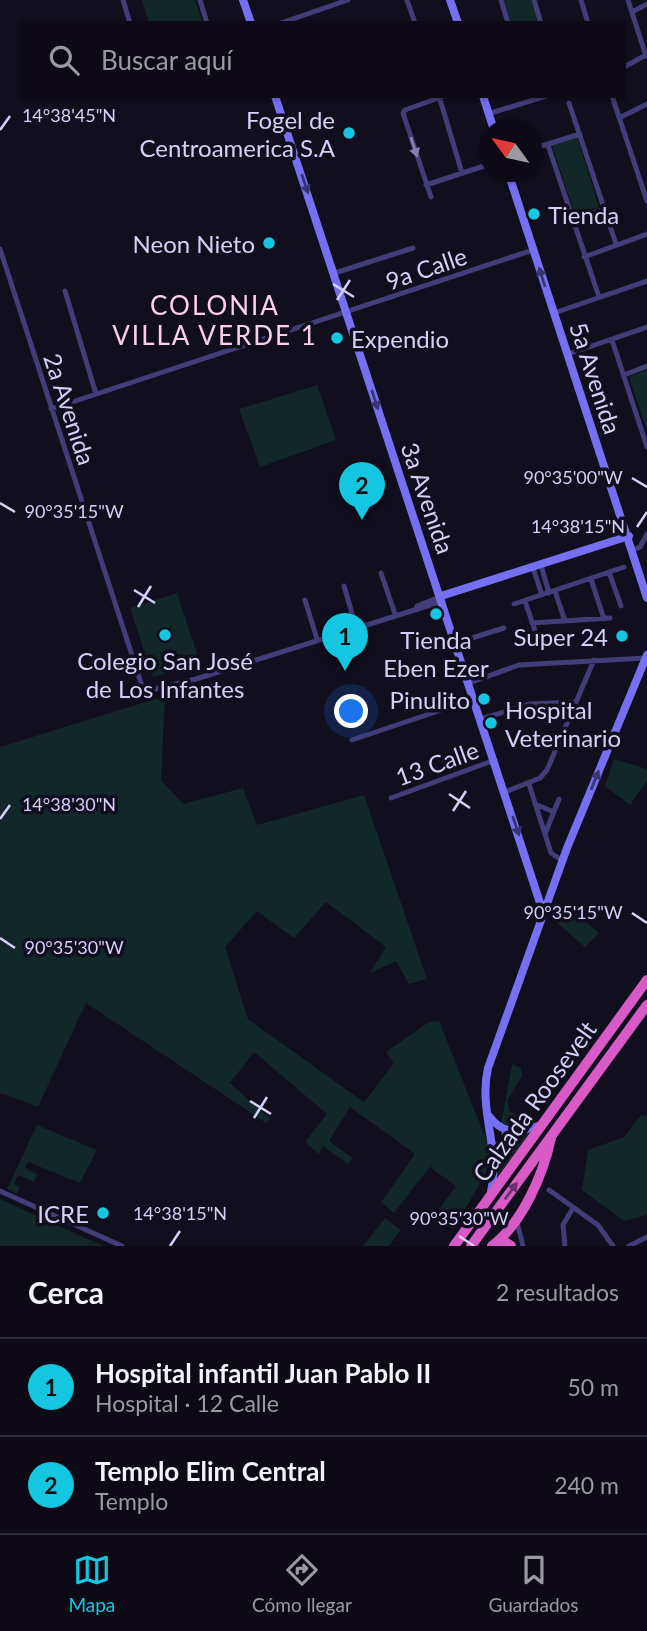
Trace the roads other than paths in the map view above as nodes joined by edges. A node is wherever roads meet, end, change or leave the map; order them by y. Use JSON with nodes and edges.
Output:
{"nodes":[{"id":1,"x":123,"y":0,"type":"edge"},
{"id":2,"x":200,"y":0,"type":"edge"},
{"id":3,"x":243,"y":0,"type":"edge"},
{"id":4,"x":348,"y":0,"type":"edge"},
{"id":5,"x":407,"y":0,"type":"edge"},
{"id":6,"x":450,"y":0,"type":"edge"},
{"id":7,"x":501,"y":0,"type":"edge"},
{"id":8,"x":534,"y":0,"type":"edge"},
{"id":9,"x":581,"y":0,"type":"edge"},
{"id":10,"x":628,"y":0,"type":"edge"},
{"id":11,"x":647,"y":4,"type":"edge"},
{"id":12,"x":632,"y":12,"type":"junction"},
{"id":13,"x":129,"y":21,"type":"edge"},
{"id":14,"x":206,"y":21,"type":"edge"},
{"id":15,"x":250,"y":21,"type":"edge"},
{"id":16,"x":287,"y":21,"type":"edge"},
{"id":17,"x":414,"y":21,"type":"edge"},
{"id":18,"x":456,"y":21,"type":"edge"},
{"id":19,"x":507,"y":21,"type":"edge"},
{"id":20,"x":540,"y":21,"type":"edge"},
{"id":21,"x":587,"y":21,"type":"edge"},
{"id":22,"x":646,"y":55,"type":"edge"},
{"id":23,"x":626,"y":66,"type":"edge"},
{"id":24,"x":276,"y":98,"type":"edge"},
{"id":25,"x":438,"y":98,"type":"edge"},
{"id":26,"x":441,"y":98,"type":"edge"},
{"id":27,"x":483,"y":98,"type":"edge"},
{"id":28,"x":533,"y":98,"type":"edge"},
{"id":29,"x":613,"y":98,"type":"edge"},
{"id":30,"x":569,"y":103,"type":"dead end"},
{"id":31,"x":647,"y":104,"type":"edge"},
{"id":32,"x":488,"y":114,"type":"junction"},
{"id":33,"x":620,"y":118,"type":"junction"},
{"id":34,"x":490,"y":119,"type":"edge"},
{"id":35,"x":580,"y":134,"type":"junction"},
{"id":36,"x":548,"y":145,"type":"junction"},
{"id":37,"x":542,"y":146,"type":"edge"},
{"id":38,"x":479,"y":167,"type":"edge"},
{"id":39,"x":462,"y":173,"type":"junction"},
{"id":40,"x":511,"y":182,"type":"edge"},
{"id":41,"x":426,"y":185,"type":"junction"},
{"id":42,"x":431,"y":197,"type":"dead end"},
{"id":43,"x":647,"y":201,"type":"edge"},
{"id":44,"x":604,"y":209,"type":"junction"},
{"id":45,"x":572,"y":220,"type":"junction"},
{"id":46,"x":647,"y":234,"type":"edge"},
{"id":47,"x":616,"y":244,"type":"junction"},
{"id":48,"x":0,"y":248,"type":"edge"},
{"id":49,"x":412,"y":248,"type":"dead end"},
{"id":50,"x":533,"y":250,"type":"junction"},
{"id":51,"x":584,"y":257,"type":"junction"},
{"id":52,"x":335,"y":273,"type":"junction"},
{"id":53,"x":647,"y":281,"type":"edge"},
{"id":54,"x":65,"y":291,"type":"dead end"},
{"id":55,"x":599,"y":297,"type":"junction"},
{"id":56,"x":348,"y":313,"type":"junction"},
{"id":57,"x":554,"y":313,"type":"junction"},
{"id":58,"x":647,"y":327,"type":"edge"},
{"id":59,"x":612,"y":340,"type":"junction"},
{"id":60,"x":568,"y":354,"type":"junction"},
{"id":61,"x":647,"y":366,"type":"edge"},
{"id":62,"x":624,"y":374,"type":"junction"},
{"id":63,"x":96,"y":394,"type":"junction"},
{"id":64,"x":51,"y":409,"type":"junction"},
{"id":65,"x":647,"y":447,"type":"edge"},
{"id":66,"x":647,"y":534,"type":"edge"},
{"id":67,"x":629,"y":536,"type":"junction"},
{"id":68,"x":633,"y":550,"type":"junction"},
{"id":69,"x":537,"y":566,"type":"junction"},
{"id":70,"x":624,"y":567,"type":"dead end"},
{"id":71,"x":610,"y":572,"type":"junction"},
{"id":72,"x":381,"y":573,"type":"dead end"},
{"id":73,"x":591,"y":579,"type":"junction"},
{"id":74,"x":546,"y":581,"type":"junction"},
{"id":75,"x":538,"y":583,"type":"junction"},
{"id":76,"x":344,"y":586,"type":"dead end"},
{"id":77,"x":552,"y":592,"type":"junction"},
{"id":78,"x":542,"y":595,"type":"junction"},
{"id":79,"x":444,"y":598,"type":"junction"},
{"id":80,"x":647,"y":598,"type":"edge"},
{"id":81,"x":305,"y":600,"type":"dead end"},
{"id":82,"x":525,"y":601,"type":"junction"},
{"id":83,"x":514,"y":604,"type":"dead end"},
{"id":84,"x":621,"y":606,"type":"dead end"},
{"id":85,"x":395,"y":614,"type":"junction"},
{"id":86,"x":565,"y":621,"type":"junction"},
{"id":87,"x":532,"y":623,"type":"junction"},
{"id":88,"x":356,"y":627,"type":"junction"},
{"id":89,"x":504,"y":628,"type":"dead end"},
{"id":90,"x":317,"y":639,"type":"junction"},
{"id":91,"x":538,"y":640,"type":"dead end"},
{"id":92,"x":456,"y":643,"type":"junction"},
{"id":93,"x":646,"y":657,"type":"edge"},
{"id":94,"x":594,"y":660,"type":"junction"},
{"id":95,"x":469,"y":683,"type":"junction"},
{"id":96,"x":474,"y":699,"type":"junction"},
{"id":97,"x":576,"y":702,"type":"junction"},
{"id":98,"x":481,"y":719,"type":"junction"},
{"id":99,"x":352,"y":740,"type":"dead end"},
{"id":100,"x":558,"y":742,"type":"junction"},
{"id":101,"x":528,"y":748,"type":"dead end"},
{"id":102,"x":495,"y":760,"type":"junction"},
{"id":103,"x":529,"y":783,"type":"junction"},
{"id":104,"x":505,"y":792,"type":"junction"},
{"id":105,"x":391,"y":798,"type":"dead end"},
{"id":106,"x":559,"y":799,"type":"dead end"},
{"id":107,"x":535,"y":804,"type":"junction"},
{"id":108,"x":554,"y":812,"type":"junction"},
{"id":109,"x":545,"y":834,"type":"junction"},
{"id":110,"x":563,"y":861,"type":"junction"},
{"id":111,"x":533,"y":880,"type":"junction"},
{"id":112,"x":554,"y":885,"type":"junction"},
{"id":113,"x":543,"y":912,"type":"junction"},
{"id":114,"x":647,"y":981,"type":"edge"},
{"id":115,"x":647,"y":1004,"type":"edge"},
{"id":116,"x":627,"y":1009,"type":"junction"},
{"id":117,"x":637,"y":1018,"type":"junction"},
{"id":118,"x":486,"y":1111,"type":"junction"},
{"id":119,"x":542,"y":1125,"type":"junction"},
{"id":120,"x":506,"y":1131,"type":"junction"},
{"id":121,"x":552,"y":1134,"type":"junction"},
{"id":122,"x":494,"y":1147,"type":"junction"},
{"id":123,"x":549,"y":1190,"type":"dead end"},
{"id":124,"x":0,"y":1191,"type":"edge"},
{"id":125,"x":490,"y":1198,"type":"junction"},
{"id":126,"x":573,"y":1208,"type":"junction"},
{"id":127,"x":516,"y":1218,"type":"junction"},
{"id":128,"x":647,"y":1237,"type":"edge"},
{"id":129,"x":494,"y":1244,"type":"edge"},
{"id":130,"x":122,"y":1246,"type":"edge"},
{"id":131,"x":454,"y":1246,"type":"edge"},
{"id":132,"x":471,"y":1246,"type":"edge"},
{"id":133,"x":511,"y":1246,"type":"edge"},
{"id":134,"x":523,"y":1246,"type":"edge"},
{"id":135,"x":565,"y":1246,"type":"edge"},
{"id":136,"x":613,"y":1246,"type":"edge"},
{"id":137,"x":629,"y":1246,"type":"edge"}],
"edges":[{"from":1,"to":13,"type":"street"},
{"from":2,"to":14,"type":"street"},
{"from":3,"to":15,"type":"main road"},
{"from":4,"to":16,"type":"street"},
{"from":5,"to":17,"type":"street"},
{"from":6,"to":18,"type":"main road"},
{"from":7,"to":19,"type":"street"},
{"from":8,"to":20,"type":"street"},
{"from":9,"to":21,"type":"street"},
{"from":10,"to":12,"type":"street"},
{"from":11,"to":12,"type":"street"},
{"from":12,"to":22,"type":"street"},
{"from":22,"to":23,"type":"street"},
{"from":24,"to":52,"type":"main road","name":"3a Avenida","one_way":true},
{"from":25,"to":41,"type":"street","one_way":true},
{"from":26,"to":39,"type":"street"},
{"from":27,"to":32,"type":"main road"},
{"from":28,"to":32,"type":"street"},
{"from":29,"to":33,"type":"street"},
{"from":30,"to":35,"type":"street"},
{"from":31,"to":33,"type":"street"},
{"from":32,"to":34,"type":"main road"},
{"from":33,"to":43,"type":"street"},
{"from":35,"to":36,"type":"street"},
{"from":35,"to":44,"type":"street"},
{"from":36,"to":37,"type":"street"},
{"from":36,"to":45,"type":"street"},
{"from":38,"to":39,"type":"street"},
{"from":39,"to":41,"type":"street"},
{"from":40,"to":50,"type":"main road","name":"5a Avenida"},
{"from":41,"to":42,"type":"street"},
{"from":44,"to":45,"type":"street"},
{"from":44,"to":47,"type":"street"},
{"from":45,"to":51,"type":"street"},
{"from":46,"to":47,"type":"street"},
{"from":47,"to":51,"type":"street"},
{"from":48,"to":64,"type":"street","name":"2a Avenida"},
{"from":49,"to":52,"type":"street"},
{"from":50,"to":56,"type":"street","name":"9a Calle"},
{"from":57,"to":50,"type":"main road","name":"5a Avenida","one_way":true},
{"from":51,"to":55,"type":"street"},
{"from":52,"to":56,"type":"main road","name":"3a Avenida"},
{"from":53,"to":55,"type":"street"},
{"from":54,"to":63,"type":"street"},
{"from":55,"to":57,"type":"street"},
{"from":56,"to":63,"type":"street","name":"9a Calle"},
{"from":56,"to":79,"type":"main road","name":"3a Avenida","one_way":true},
{"from":57,"to":60,"type":"main road","name":"5a Avenida"},
{"from":58,"to":59,"type":"street"},
{"from":59,"to":60,"type":"street"},
{"from":59,"to":62,"type":"street"},
{"from":60,"to":67,"type":"main road","name":"5a Avenida"},
{"from":61,"to":62,"type":"street"},
{"from":62,"to":65,"type":"street"},
{"from":63,"to":64,"type":"street","name":"9a Calle"},
{"from":64,"to":90,"type":"street","name":"2a Avenida"},
{"from":66,"to":68,"type":"street"},
{"from":67,"to":68,"type":"main road","name":"5a Avenida"},
{"from":67,"to":69,"type":"main road"},
{"from":68,"to":80,"type":"main road","name":"5a Avenida"},
{"from":69,"to":74,"type":"street"},
{"from":69,"to":75,"type":"street"},
{"from":69,"to":79,"type":"main road"},
{"from":70,"to":71,"type":"street"},
{"from":71,"to":73,"type":"street"},
{"from":71,"to":84,"type":"street"},
{"from":72,"to":85,"type":"street"},
{"from":73,"to":77,"type":"street"},
{"from":73,"to":86,"type":"street"},
{"from":74,"to":75,"type":"street"},
{"from":74,"to":77,"type":"street"},
{"from":75,"to":78,"type":"street"},
{"from":76,"to":88,"type":"street"},
{"from":77,"to":78,"type":"street"},
{"from":77,"to":86,"type":"street"},
{"from":78,"to":82,"type":"street"},
{"from":79,"to":85,"type":"street"},
{"from":79,"to":92,"type":"main road","name":"3a Avenida"},
{"from":81,"to":90,"type":"street"},
{"from":82,"to":83,"type":"street"},
{"from":82,"to":87,"type":"street"},
{"from":85,"to":88,"type":"street"},
{"from":86,"to":87,"type":"street"},
{"from":87,"to":91,"type":"street"},
{"from":88,"to":90,"type":"street"},
{"from":89,"to":92,"type":"street"},
{"from":92,"to":95,"type":"main road","name":"3a Avenida"},
{"from":93,"to":94,"type":"street"},
{"from":110,"to":93,"type":"main road","one_way":true},
{"from":94,"to":95,"type":"street"},
{"from":94,"to":97,"type":"street"},
{"from":95,"to":96,"type":"main road","name":"3a Avenida"},
{"from":96,"to":98,"type":"main road","name":"3a Avenida"},
{"from":96,"to":99,"type":"street"},
{"from":97,"to":98,"type":"street"},
{"from":97,"to":100,"type":"street"},
{"from":98,"to":102,"type":"main road","name":"3a Avenida"},
{"from":100,"to":101,"type":"street"},
{"from":100,"to":103,"type":"street"},
{"from":102,"to":104,"type":"main road","name":"3a Avenida"},
{"from":102,"to":105,"type":"street","name":"13 Calle"},
{"from":103,"to":104,"type":"street"},
{"from":103,"to":107,"type":"street"},
{"from":104,"to":111,"type":"main road","name":"3a Avenida","one_way":true},
{"from":106,"to":108,"type":"street"},
{"from":107,"to":108,"type":"street"},
{"from":107,"to":109,"type":"street"},
{"from":108,"to":109,"type":"street"},
{"from":109,"to":110,"type":"street"},
{"from":110,"to":112,"type":"main road"},
{"from":111,"to":112,"type":"main road"},
{"from":111,"to":113,"type":"main road","name":"3a Avenida"},
{"from":112,"to":113,"type":"main road"},
{"from":113,"to":118,"type":"main road"},
{"from":114,"to":116,"type":"highway","name":"Calzada Roosevelt"},
{"from":115,"to":117,"type":"highway","name":"Calzada Roosevelt"},
{"from":116,"to":117,"type":"highway"},
{"from":116,"to":119,"type":"highway","name":"Calzada Roosevelt"},
{"from":117,"to":121,"type":"highway","name":"Calzada Roosevelt"},
{"from":118,"to":120,"type":"main road"},
{"from":118,"to":122,"type":"main road"},
{"from":119,"to":120,"type":"main road"},
{"from":119,"to":125,"type":"highway","name":"Calzada Roosevelt"},
{"from":120,"to":122,"type":"main road"},
{"from":121,"to":127,"type":"highway"},
{"from":132,"to":121,"type":"highway","name":"Calzada Roosevelt","one_way":true},
{"from":122,"to":125,"type":"main road"},
{"from":123,"to":126,"type":"street"},
{"from":124,"to":130,"type":"street"},
{"from":125,"to":131,"type":"highway","name":"Calzada Roosevelt"},
{"from":126,"to":135,"type":"street"},
{"from":126,"to":136,"type":"street"},
{"from":127,"to":129,"type":"highway"},
{"from":127,"to":134,"type":"street"},
{"from":128,"to":137,"type":"street"},
{"from":129,"to":133,"type":"highway"}]}
